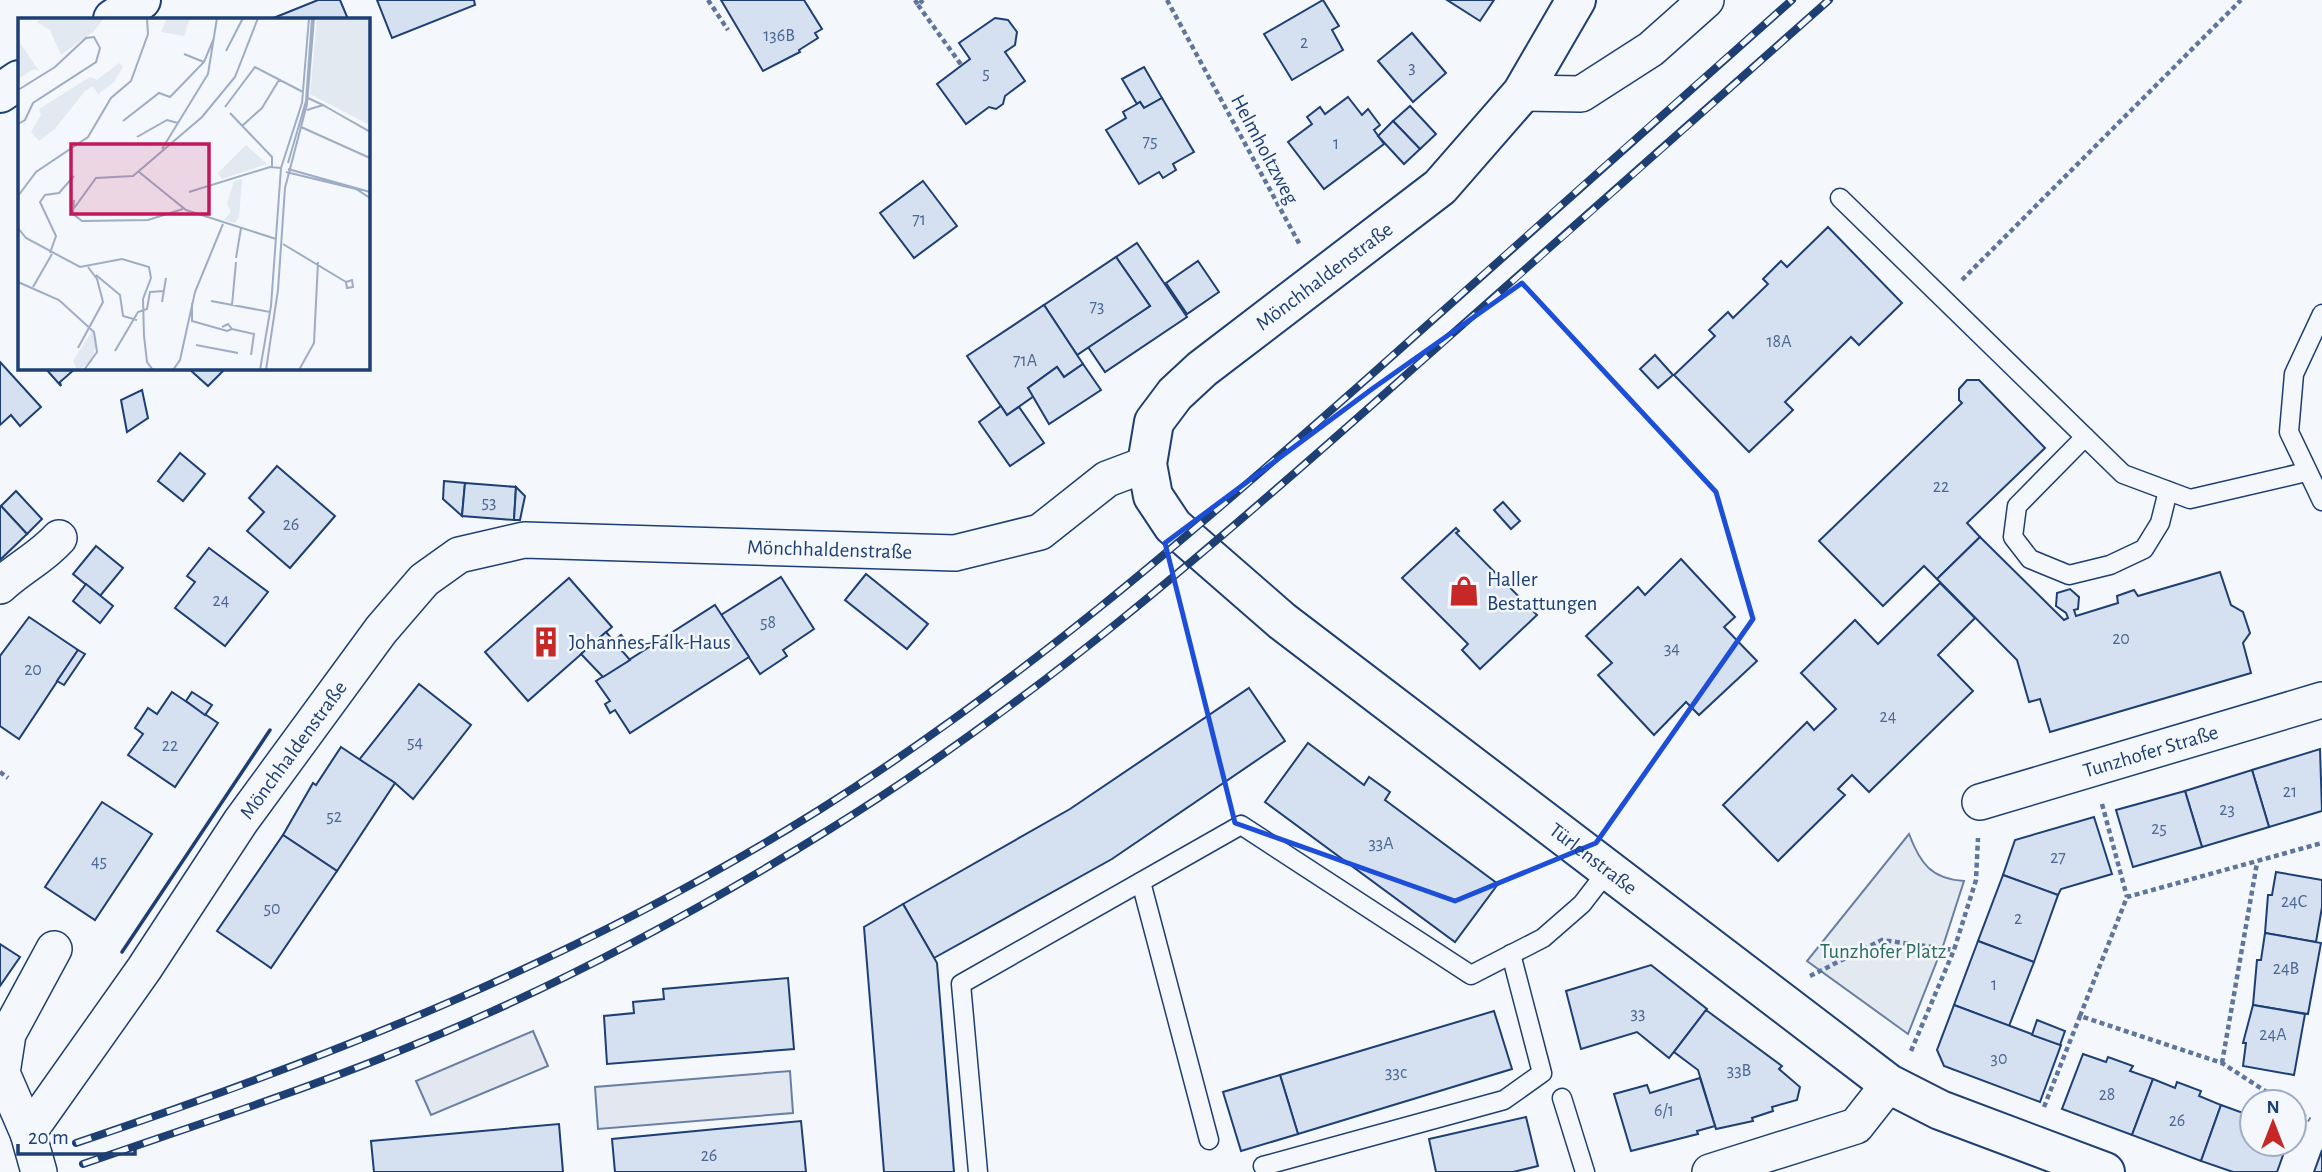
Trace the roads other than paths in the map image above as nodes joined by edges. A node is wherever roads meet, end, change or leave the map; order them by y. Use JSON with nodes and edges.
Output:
{"nodes":[{"id":1,"x":141,"y":0,"type":"edge"},
{"id":2,"x":1576,"y":0,"type":"edge"},
{"id":3,"x":1706,"y":0,"type":"edge"},
{"id":4,"x":114,"y":18,"type":"edge"},
{"id":5,"x":18,"y":81,"type":"edge"},
{"id":6,"x":0,"y":93,"type":"edge"},
{"id":7,"x":1522,"y":93,"type":"junction"},
{"id":8,"x":1840,"y":198,"type":"dead end"},
{"id":9,"x":2322,"y":314,"type":"edge"},
{"id":10,"x":2085,"y":437,"type":"junction"},
{"id":11,"x":1147,"y":464,"type":"junction"},
{"id":12,"x":2306,"y":472,"type":"junction"},
{"id":13,"x":2168,"y":491,"type":"junction"},
{"id":14,"x":2322,"y":501,"type":"edge"},
{"id":15,"x":59,"y":538,"type":"dead end"},
{"id":16,"x":0,"y":586,"type":"edge"},
{"id":17,"x":2322,"y":700,"type":"edge"},
{"id":18,"x":1980,"y":802,"type":"road end"},
{"id":19,"x":1609,"y":869,"type":"junction"},
{"id":20,"x":1141,"y":881,"type":"junction"},
{"id":21,"x":54,"y":949,"type":"dead end"},
{"id":22,"x":1511,"y":954,"type":"junction"},
{"id":23,"x":1889,"y":1084,"type":"junction"},
{"id":24,"x":1562,"y":1098,"type":"dead end"},
{"id":25,"x":28,"y":1133,"type":"junction"},
{"id":26,"x":1209,"y":1140,"type":"dead end"},
{"id":27,"x":1789,"y":1159,"type":"edge"},
{"id":28,"x":1263,"y":1166,"type":"dead end"},
{"id":29,"x":39,"y":1172,"type":"edge"},
{"id":30,"x":978,"y":1172,"type":"edge"},
{"id":31,"x":1585,"y":1172,"type":"edge"},
{"id":32,"x":1710,"y":1172,"type":"edge"},
{"id":33,"x":2105,"y":1172,"type":"edge"}],
"edges":[{"from":1,"to":4,"type":"street"},
{"from":2,"to":7,"type":"street","name":"Mönchhaldenstraße"},
{"from":3,"to":7,"type":"street"},
{"from":5,"to":6,"type":"street"},
{"from":7,"to":11,"type":"street","name":"Mönchhaldenstraße"},
{"from":8,"to":10,"type":"lane"},
{"from":9,"to":12,"type":"lane"},
{"from":10,"to":13,"type":"lane"},
{"from":10,"to":13,"type":"lane"},
{"from":11,"to":19,"type":"street","name":"Türlenstraße"},
{"from":11,"to":25,"type":"street","name":"Mönchhaldenstraße"},
{"from":12,"to":13,"type":"lane"},
{"from":12,"to":14,"type":"lane"},
{"from":15,"to":16,"type":"street"},
{"from":17,"to":18,"type":"street","name":"Tunzhofer Straße"},
{"from":19,"to":22,"type":"lane"},
{"from":19,"to":23,"type":"street","name":"Türlenstraße"},
{"from":20,"to":22,"type":"lane"},
{"from":20,"to":26,"type":"lane"},
{"from":20,"to":30,"type":"lane"},
{"from":21,"to":25,"type":"street"},
{"from":22,"to":28,"type":"lane"},
{"from":23,"to":27,"type":"street"},
{"from":23,"to":33,"type":"street","name":"Türlenstraße"},
{"from":24,"to":31,"type":"lane"},
{"from":25,"to":29,"type":"street"},
{"from":27,"to":32,"type":"street"}]}
